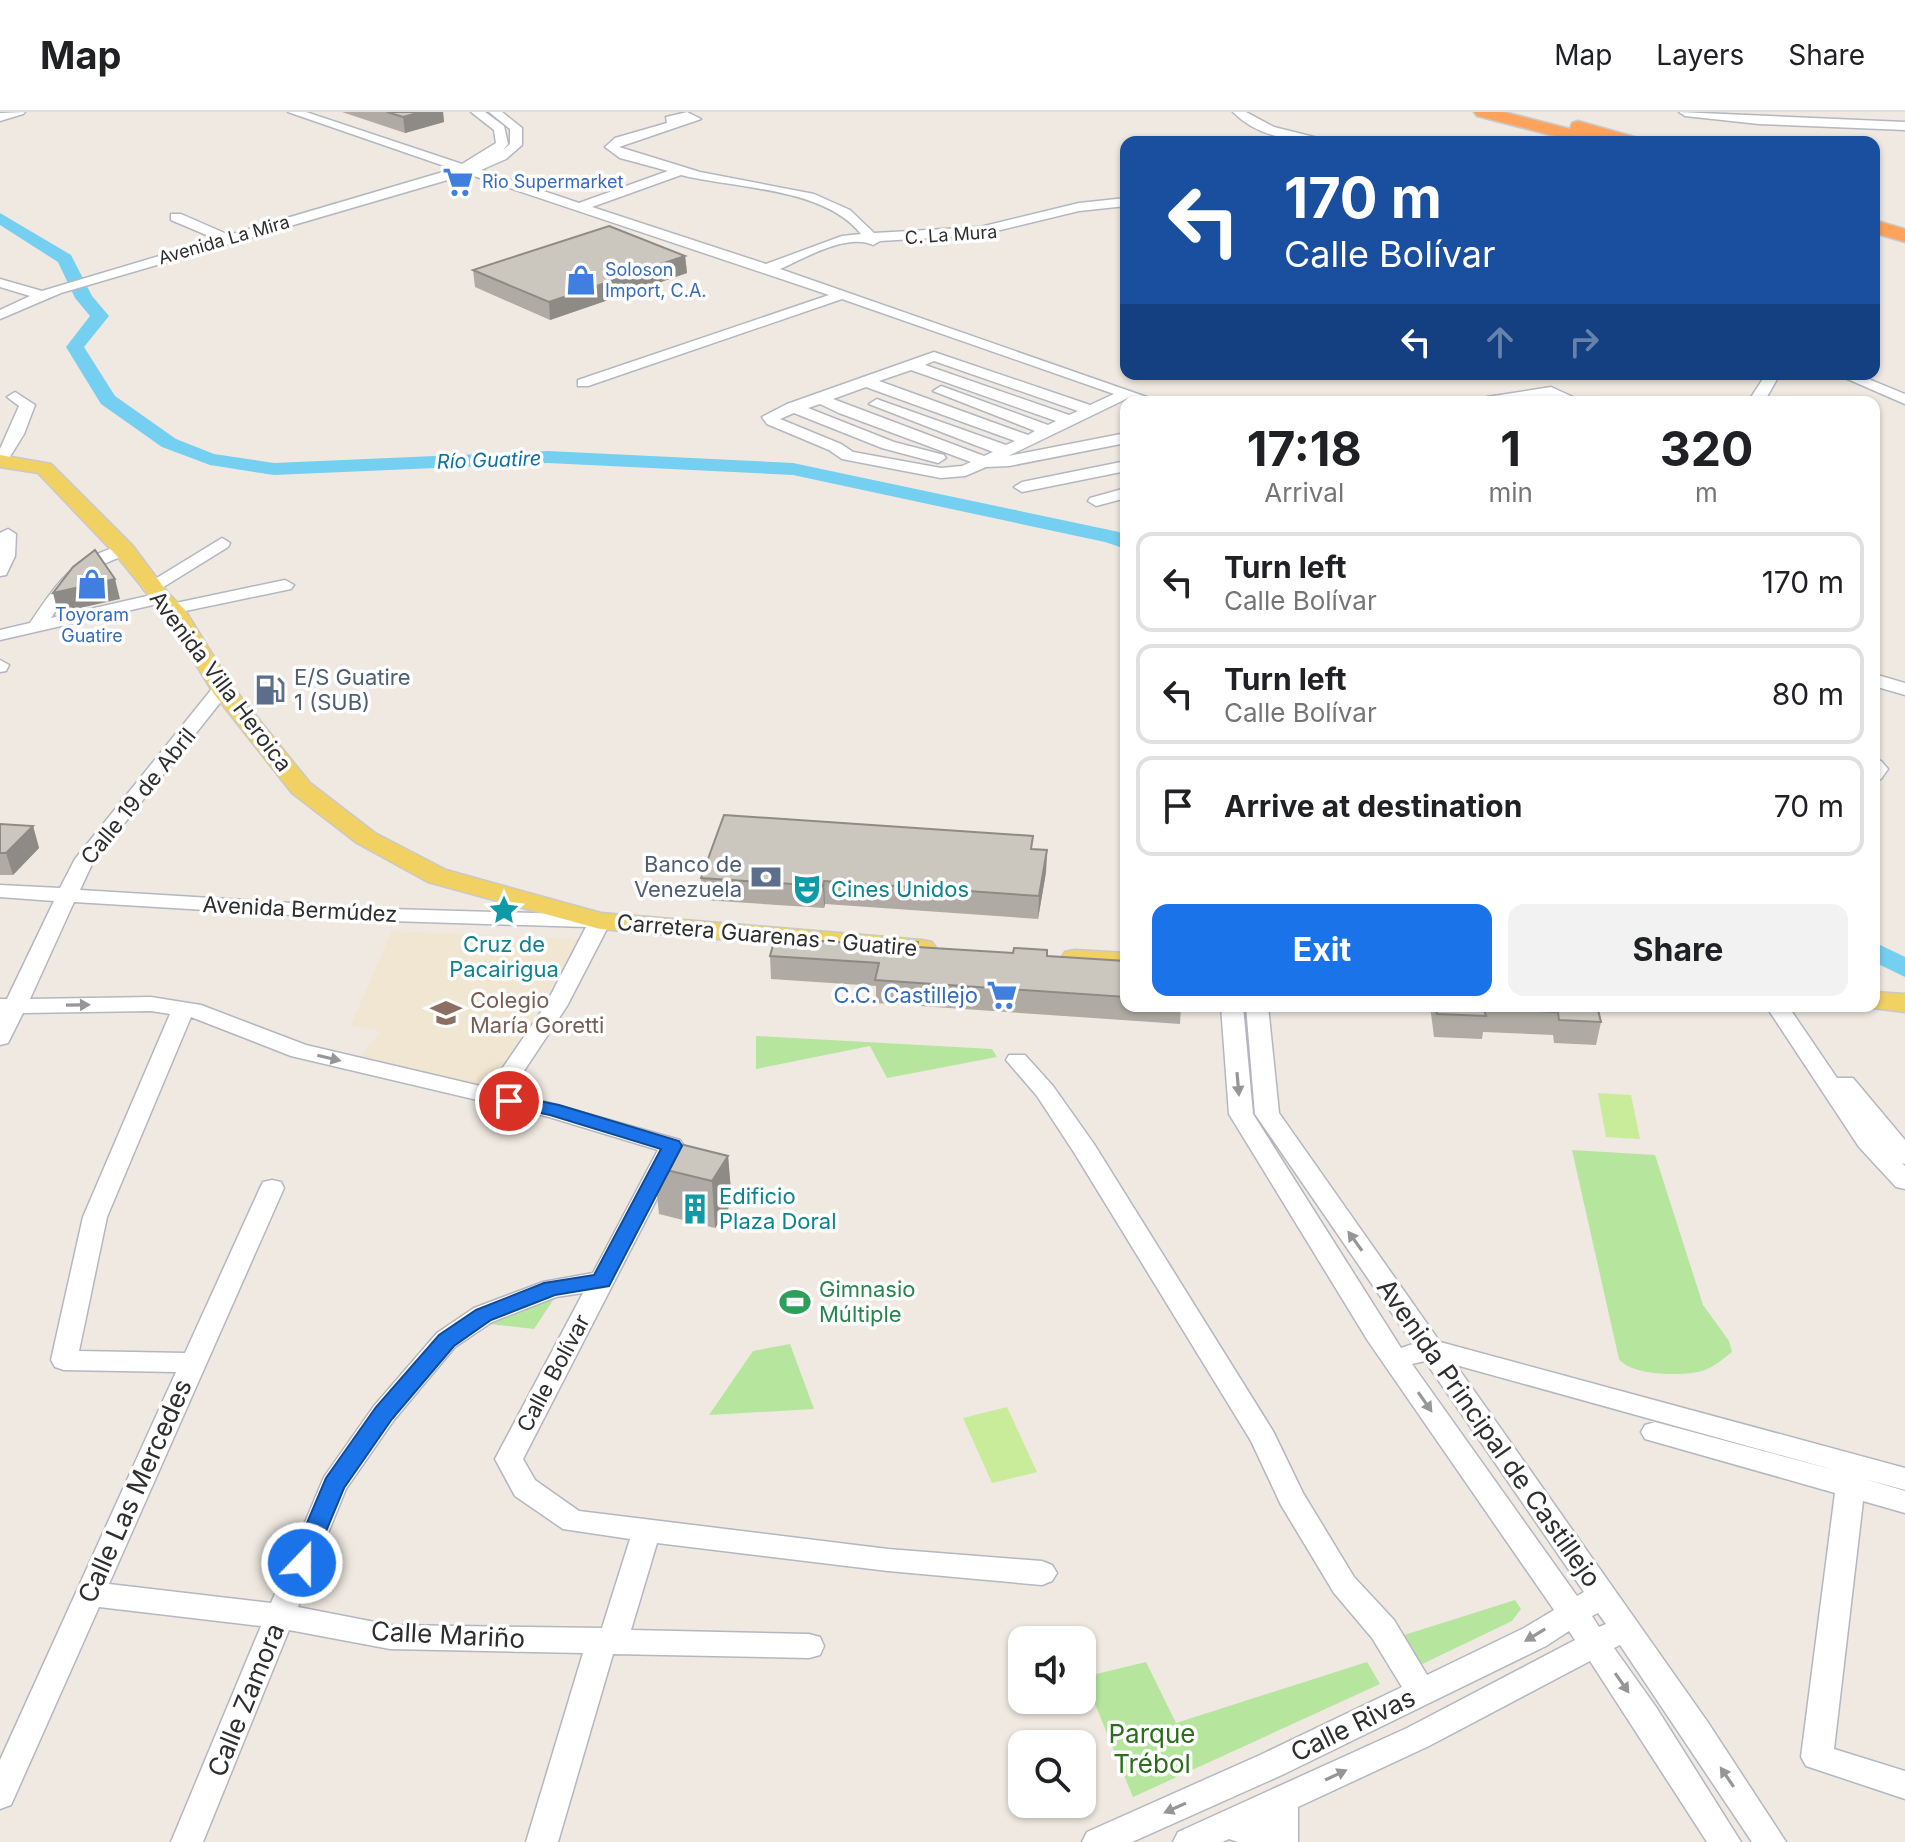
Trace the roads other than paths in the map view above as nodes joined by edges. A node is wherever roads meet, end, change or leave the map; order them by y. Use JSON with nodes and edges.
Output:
{"nodes":[{"id":1,"x":19,"y":112,"type":"edge"},
{"id":2,"x":294,"y":112,"type":"edge"},
{"id":3,"x":477,"y":112,"type":"edge"},
{"id":4,"x":495,"y":112,"type":"edge"},
{"id":5,"x":1483,"y":112,"type":"edge"},
{"id":6,"x":1521,"y":112,"type":"edge"},
{"id":7,"x":1685,"y":112,"type":"edge"},
{"id":8,"x":1232,"y":114,"type":"edge"},
{"id":9,"x":0,"y":117,"type":"edge"},
{"id":10,"x":675,"y":124,"type":"dead end"},
{"id":11,"x":1905,"y":126,"type":"edge"},
{"id":12,"x":1278,"y":136,"type":"edge"},
{"id":13,"x":1299,"y":136,"type":"edge"},
{"id":14,"x":1577,"y":136,"type":"edge"},
{"id":15,"x":1609,"y":136,"type":"edge"},
{"id":16,"x":460,"y":171,"type":"junction"},
{"id":17,"x":680,"y":171,"type":"junction"},
{"id":18,"x":1120,"y":205,"type":"edge"},
{"id":19,"x":579,"y":207,"type":"junction"},
{"id":20,"x":176,"y":217,"type":"dead end"},
{"id":21,"x":1880,"y":219,"type":"edge"},
{"id":22,"x":1905,"y":226,"type":"edge"},
{"id":23,"x":1880,"y":228,"type":"edge"},
{"id":24,"x":1905,"y":236,"type":"edge"},
{"id":25,"x":872,"y":238,"type":"junction"},
{"id":26,"x":227,"y":239,"type":"junction"},
{"id":27,"x":773,"y":271,"type":"junction"},
{"id":28,"x":0,"y":283,"type":"edge"},
{"id":29,"x":49,"y":293,"type":"junction"},
{"id":30,"x":842,"y":295,"type":"junction"},
{"id":31,"x":0,"y":315,"type":"edge"},
{"id":32,"x":912,"y":365,"type":"junction"},
{"id":33,"x":891,"y":373,"type":"junction"},
{"id":34,"x":1858,"y":380,"type":"edge"},
{"id":35,"x":867,"y":382,"type":"junction"},
{"id":36,"x":583,"y":383,"type":"dead end"},
{"id":37,"x":1127,"y":393,"type":"junction"},
{"id":38,"x":1121,"y":396,"type":"edge"},
{"id":39,"x":1136,"y":396,"type":"edge"},
{"id":40,"x":1525,"y":396,"type":"edge"},
{"id":41,"x":1561,"y":396,"type":"edge"},
{"id":42,"x":15,"y":397,"type":"dead end"},
{"id":43,"x":1120,"y":397,"type":"edge"},
{"id":44,"x":820,"y":398,"type":"junction"},
{"id":45,"x":1905,"y":399,"type":"edge"},
{"id":46,"x":877,"y":404,"type":"dead end"},
{"id":47,"x":792,"y":407,"type":"junction"},
{"id":48,"x":1093,"y":411,"type":"junction"},
{"id":49,"x":1071,"y":421,"type":"junction"},
{"id":50,"x":1049,"y":431,"type":"junction"},
{"id":51,"x":1120,"y":439,"type":"edge"},
{"id":52,"x":1027,"y":440,"type":"junction"},
{"id":53,"x":1006,"y":451,"type":"junction"},
{"id":54,"x":0,"y":461,"type":"edge"},
{"id":55,"x":981,"y":464,"type":"junction"},
{"id":56,"x":1120,"y":467,"type":"edge"},
{"id":57,"x":1022,"y":487,"type":"dead end"},
{"id":58,"x":1120,"y":495,"type":"edge"},
{"id":59,"x":1096,"y":501,"type":"dead end"},
{"id":60,"x":8,"y":534,"type":"dead end"},
{"id":61,"x":222,"y":543,"type":"dead end"},
{"id":62,"x":124,"y":550,"type":"junction"},
{"id":63,"x":1,"y":565,"type":"edge"},
{"id":64,"x":285,"y":585,"type":"dead end"},
{"id":65,"x":161,"y":598,"type":"junction"},
{"id":66,"x":37,"y":626,"type":"junction"},
{"id":67,"x":0,"y":635,"type":"edge"},
{"id":68,"x":1880,"y":682,"type":"edge"},
{"id":69,"x":222,"y":689,"type":"junction"},
{"id":70,"x":1905,"y":689,"type":"edge"},
{"id":71,"x":0,"y":891,"type":"edge"},
{"id":72,"x":65,"y":895,"type":"junction"},
{"id":73,"x":600,"y":921,"type":"junction"},
{"id":74,"x":945,"y":950,"type":"edge"},
{"id":75,"x":1051,"y":957,"type":"edge"},
{"id":76,"x":1120,"y":961,"type":"edge"},
{"id":77,"x":1880,"y":1001,"type":"edge"},
{"id":78,"x":1905,"y":1003,"type":"edge"},
{"id":79,"x":8,"y":1006,"type":"edge"},
{"id":80,"x":183,"y":1009,"type":"junction"},
{"id":81,"x":1232,"y":1012,"type":"edge"},
{"id":82,"x":1258,"y":1012,"type":"edge"},
{"id":83,"x":1781,"y":1012,"type":"edge"},
{"id":84,"x":1798,"y":1012,"type":"edge"},
{"id":85,"x":0,"y":1038,"type":"edge"},
{"id":86,"x":1017,"y":1060,"type":"dead end"},
{"id":87,"x":502,"y":1099,"type":"junction"},
{"id":88,"x":1905,"y":1156,"type":"edge"},
{"id":89,"x":1905,"y":1181,"type":"edge"},
{"id":90,"x":272,"y":1188,"type":"dead end"},
{"id":91,"x":602,"y":1281,"type":"junction"},
{"id":92,"x":1432,"y":1349,"type":"junction"},
{"id":93,"x":1395,"y":1359,"type":"junction"},
{"id":94,"x":191,"y":1363,"type":"junction"},
{"id":95,"x":1655,"y":1432,"type":"dead end"},
{"id":96,"x":1851,"y":1475,"type":"junction"},
{"id":97,"x":1905,"y":1479,"type":"edge"},
{"id":98,"x":1905,"y":1502,"type":"edge"},
{"id":99,"x":647,"y":1530,"type":"junction"},
{"id":100,"x":1042,"y":1573,"type":"dead end"},
{"id":101,"x":89,"y":1594,"type":"junction"},
{"id":102,"x":1602,"y":1595,"type":"junction"},
{"id":103,"x":1572,"y":1611,"type":"junction"},
{"id":104,"x":280,"y":1616,"type":"junction"},
{"id":105,"x":1625,"y":1628,"type":"junction"},
{"id":106,"x":608,"y":1640,"type":"junction"},
{"id":107,"x":1594,"y":1643,"type":"junction"},
{"id":108,"x":809,"y":1646,"type":"dead end"},
{"id":109,"x":1421,"y":1691,"type":"junction"},
{"id":110,"x":1231,"y":1783,"type":"junction"},
{"id":111,"x":1905,"y":1785,"type":"edge"},
{"id":112,"x":0,"y":1795,"type":"edge"},
{"id":113,"x":1255,"y":1812,"type":"junction"},
{"id":114,"x":187,"y":1842,"type":"edge"},
{"id":115,"x":542,"y":1842,"type":"edge"},
{"id":116,"x":1098,"y":1842,"type":"edge"},
{"id":117,"x":1189,"y":1842,"type":"edge"},
{"id":118,"x":1275,"y":1842,"type":"edge"},
{"id":119,"x":1282,"y":1842,"type":"edge"},
{"id":120,"x":1725,"y":1842,"type":"edge"},
{"id":121,"x":1770,"y":1842,"type":"edge"}],
"edges":[{"from":1,"to":9,"type":"street"},
{"from":2,"to":16,"type":"street"},
{"from":3,"to":16,"type":"street","name":"Avenida La Mira"},
{"from":4,"to":16,"type":"street","name":"Avenida La Mira"},
{"from":5,"to":14,"type":"highway"},
{"from":6,"to":15,"type":"highway"},
{"from":7,"to":11,"type":"street"},
{"from":8,"to":12,"type":"street"},
{"from":8,"to":13,"type":"street"},
{"from":10,"to":17,"type":"street"},
{"from":16,"to":19,"type":"street"},
{"from":16,"to":26,"type":"street","name":"Avenida La Mira"},
{"from":17,"to":19,"type":"street"},
{"from":17,"to":25,"type":"street"},
{"from":18,"to":25,"type":"street","name":"C. La Mura"},
{"from":19,"to":27,"type":"street"},
{"from":20,"to":26,"type":"street"},
{"from":21,"to":22,"type":"highway"},
{"from":23,"to":24,"type":"highway"},
{"from":25,"to":27,"type":"street","name":"C. La Mura"},
{"from":26,"to":29,"type":"street","name":"Avenida La Mira"},
{"from":27,"to":30,"type":"street"},
{"from":28,"to":29,"type":"street"},
{"from":29,"to":31,"type":"street","name":"Avenida La Mira"},
{"from":30,"to":36,"type":"street"},
{"from":30,"to":37,"type":"street"},
{"from":32,"to":33,"type":"street"},
{"from":32,"to":48,"type":"street"},
{"from":32,"to":49,"type":"street"},
{"from":33,"to":35,"type":"street"},
{"from":33,"to":50,"type":"street"},
{"from":34,"to":45,"type":"street"},
{"from":35,"to":44,"type":"street"},
{"from":35,"to":52,"type":"street"},
{"from":37,"to":38,"type":"street"},
{"from":37,"to":39,"type":"street"},
{"from":40,"to":41,"type":"street"},
{"from":42,"to":54,"type":"street"},
{"from":43,"to":48,"type":"street"},
{"from":44,"to":47,"type":"street"},
{"from":44,"to":55,"type":"street"},
{"from":46,"to":53,"type":"street"},
{"from":47,"to":55,"type":"street"},
{"from":47,"to":55,"type":"street"},
{"from":48,"to":49,"type":"street"},
{"from":49,"to":50,"type":"street"},
{"from":50,"to":52,"type":"street"},
{"from":51,"to":55,"type":"street"},
{"from":52,"to":53,"type":"street"},
{"from":53,"to":55,"type":"street"},
{"from":54,"to":62,"type":"main road","name":"Avenida Villa Heroica"},
{"from":56,"to":57,"type":"street"},
{"from":58,"to":59,"type":"street"},
{"from":60,"to":63,"type":"street"},
{"from":61,"to":65,"type":"street"},
{"from":62,"to":65,"type":"main road","name":"Avenida Villa Heroica"},
{"from":62,"to":66,"type":"street"},
{"from":64,"to":65,"type":"street"},
{"from":65,"to":66,"type":"street"},
{"from":65,"to":69,"type":"main road","name":"Avenida Villa Heroica"},
{"from":66,"to":67,"type":"street"},
{"from":68,"to":70,"type":"street"},
{"from":69,"to":72,"type":"street","name":"Calle 19 de Abril"},
{"from":69,"to":73,"type":"main road","name":"Avenida Villa Heroica"},
{"from":71,"to":72,"type":"street","name":"Avenida Bermúdez"},
{"from":72,"to":73,"type":"street","name":"Avenida Bermúdez"},
{"from":72,"to":79,"type":"street","name":"Calle 19 de Abril"},
{"from":73,"to":74,"type":"main road","name":"Carretera Guarenas - Guatire"},
{"from":73,"to":87,"type":"street"},
{"from":75,"to":76,"type":"main road"},
{"from":77,"to":78,"type":"main road"},
{"from":79,"to":80,"type":"street","name":"Calle Bolívar","one_way":true},
{"from":79,"to":85,"type":"street","name":"Calle 19 de Abril"},
{"from":80,"to":87,"type":"street","name":"Calle Bolívar","one_way":true},
{"from":80,"to":94,"type":"street"},
{"from":81,"to":93,"type":"street","name":"Avenida Principal de Castillejo","one_way":true},
{"from":92,"to":82,"type":"street","name":"Avenida Principal de Castillejo","one_way":true},
{"from":83,"to":89,"type":"street"},
{"from":84,"to":88,"type":"street"},
{"from":86,"to":109,"type":"street"},
{"from":87,"to":91,"type":"street","name":"Calle Bolívar"},
{"from":90,"to":94,"type":"street","name":"Calle Las Mercedes"},
{"from":91,"to":99,"type":"street","name":"Calle Bolívar"},
{"from":91,"to":104,"type":"street","name":"Calle Zamora"},
{"from":92,"to":93,"type":"street"},
{"from":92,"to":96,"type":"street"},
{"from":92,"to":102,"type":"street","name":"Avenida Principal de Castillejo"},
{"from":93,"to":103,"type":"street","name":"Avenida Principal de Castillejo","one_way":true},
{"from":94,"to":101,"type":"street","name":"Calle Las Mercedes"},
{"from":95,"to":96,"type":"street"},
{"from":96,"to":97,"type":"street"},
{"from":96,"to":98,"type":"street"},
{"from":96,"to":111,"type":"street"},
{"from":99,"to":100,"type":"street","name":"Calle Bolívar"},
{"from":99,"to":106,"type":"street"},
{"from":101,"to":104,"type":"street","name":"Calle Mariño"},
{"from":101,"to":112,"type":"street","name":"Calle Las Mercedes"},
{"from":102,"to":103,"type":"street","name":"Calle Rivas"},
{"from":102,"to":105,"type":"street","name":"Avenida Principal de Castillejo"},
{"from":103,"to":107,"type":"street","name":"Avenida Principal de Castillejo"},
{"from":103,"to":109,"type":"street","name":"Calle Rivas","one_way":true},
{"from":104,"to":106,"type":"street","name":"Calle Mariño"},
{"from":104,"to":114,"type":"street","name":"Calle Zamora"},
{"from":105,"to":107,"type":"street","name":"Calle Rivas"},
{"from":121,"to":105,"type":"street","name":"Avenida Principal de Castillejo","one_way":true},
{"from":106,"to":108,"type":"street","name":"Calle Mariño"},
{"from":106,"to":115,"type":"street"},
{"from":113,"to":107,"type":"street","name":"Calle Rivas","one_way":true},
{"from":107,"to":120,"type":"street","name":"Avenida Principal de Castillejo","one_way":true},
{"from":109,"to":110,"type":"street","name":"Calle Rivas"},
{"from":110,"to":113,"type":"street"},
{"from":110,"to":116,"type":"street","name":"Calle Rivas","one_way":true},
{"from":113,"to":117,"type":"street","name":"Calle Rivas"},
{"from":113,"to":118,"type":"street"},
{"from":113,"to":119,"type":"street"}]}
